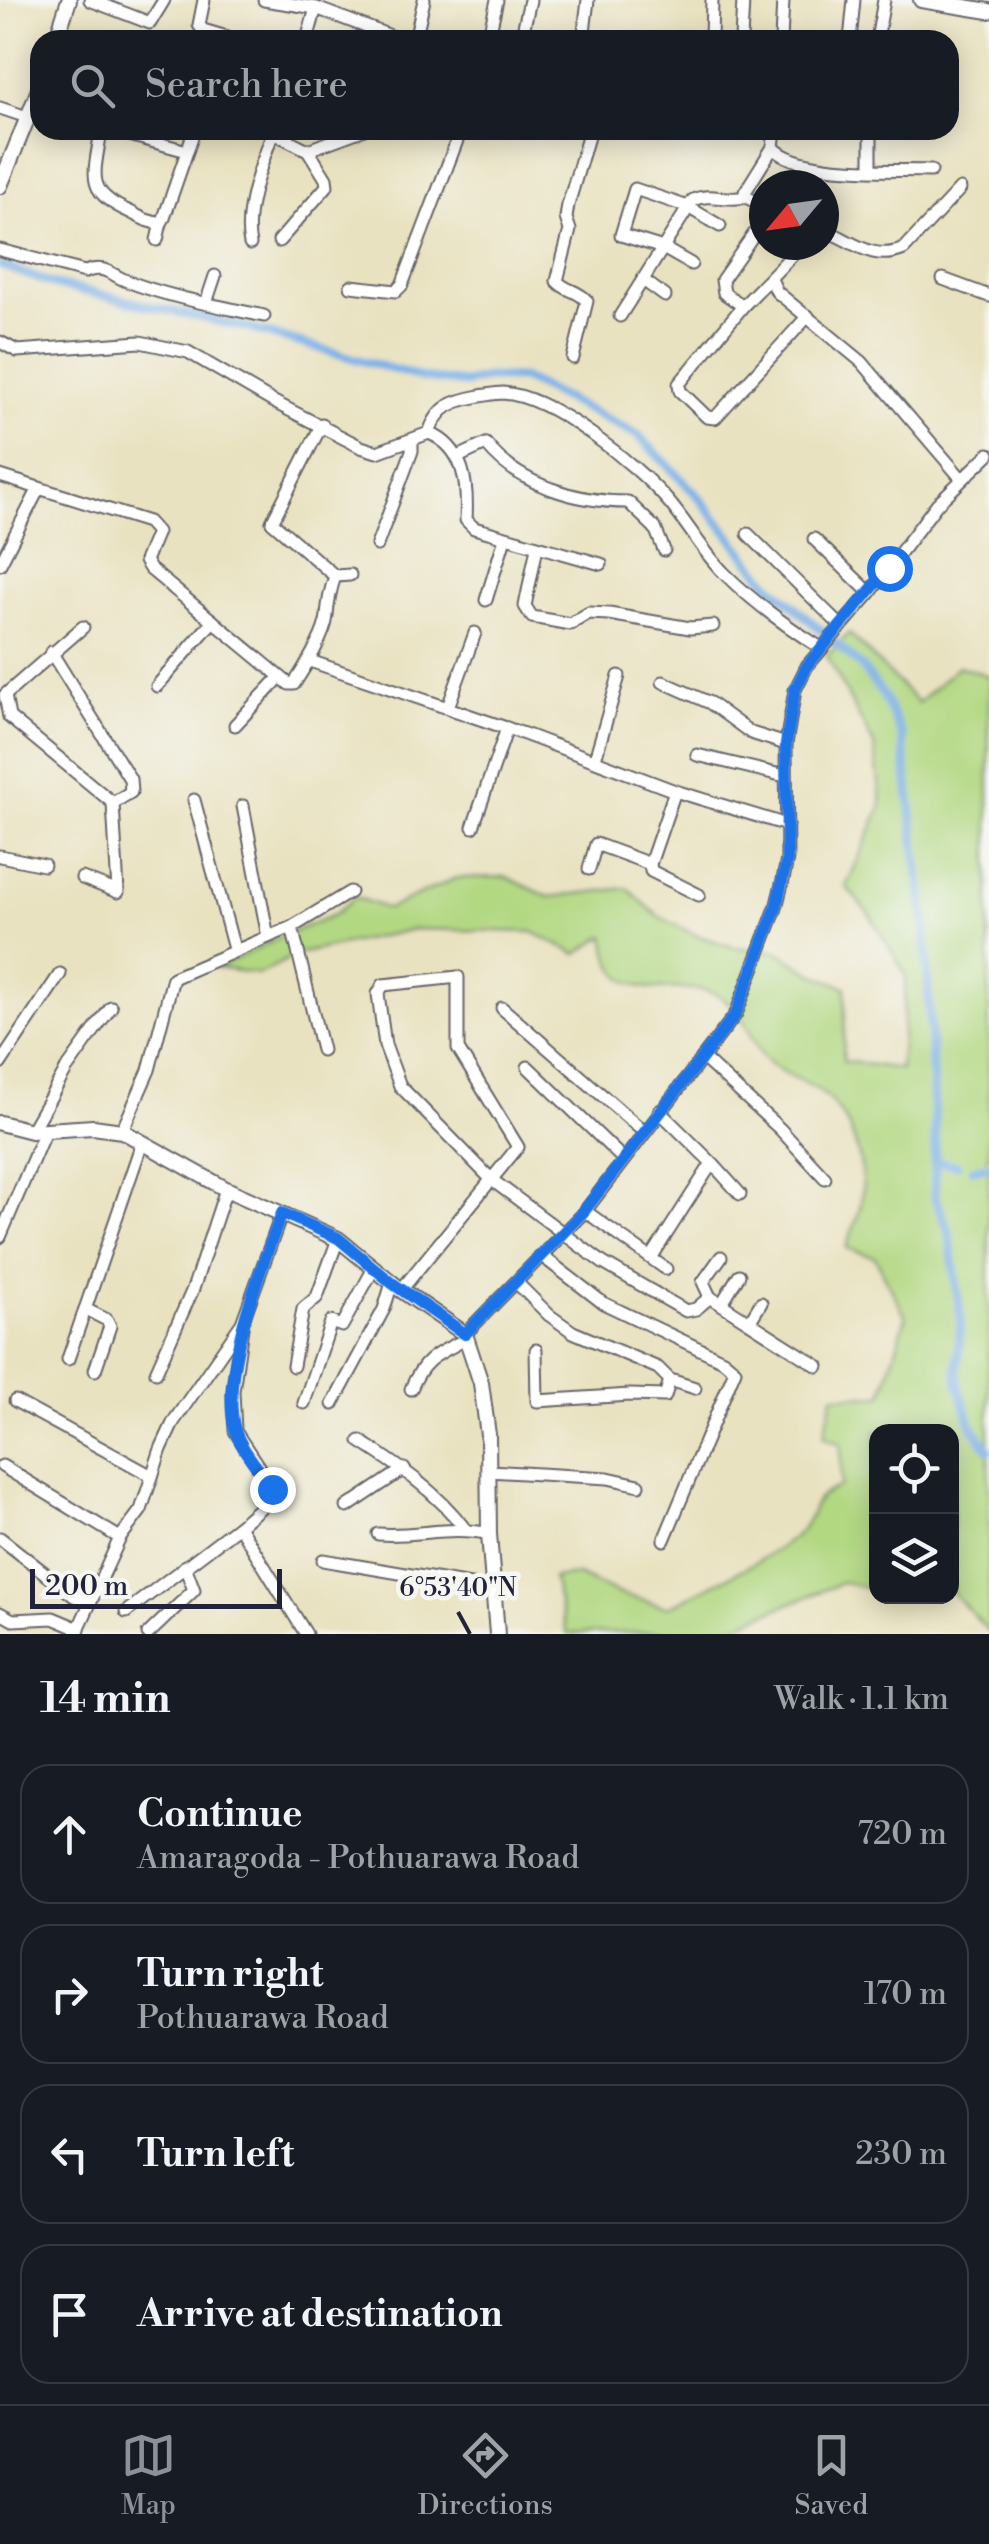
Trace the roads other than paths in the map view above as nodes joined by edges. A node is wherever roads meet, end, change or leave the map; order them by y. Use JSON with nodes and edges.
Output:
{"nodes":[{"id":1,"x":69,"y":0,"type":"edge"},
{"id":2,"x":90,"y":0,"type":"edge"},
{"id":3,"x":164,"y":0,"type":"edge"},
{"id":4,"x":204,"y":0,"type":"edge"},
{"id":5,"x":264,"y":0,"type":"edge"},
{"id":6,"x":424,"y":0,"type":"edge"},
{"id":7,"x":498,"y":0,"type":"edge"},
{"id":8,"x":530,"y":0,"type":"edge"},
{"id":9,"x":588,"y":0,"type":"edge"},
{"id":10,"x":712,"y":0,"type":"edge"},
{"id":11,"x":743,"y":0,"type":"edge"},
{"id":12,"x":783,"y":0,"type":"edge"},
{"id":13,"x":854,"y":0,"type":"edge"},
{"id":14,"x":884,"y":0,"type":"edge"},
{"id":15,"x":921,"y":0,"type":"edge"},
{"id":16,"x":942,"y":2,"type":"edge"},
{"id":17,"x":316,"y":8,"type":"junction"},
{"id":18,"x":989,"y":12,"type":"edge"},
{"id":19,"x":59,"y":30,"type":"edge"},
{"id":20,"x":204,"y":30,"type":"edge"},
{"id":21,"x":310,"y":30,"type":"edge"},
{"id":22,"x":376,"y":30,"type":"edge"},
{"id":23,"x":418,"y":30,"type":"edge"},
{"id":24,"x":490,"y":30,"type":"edge"},
{"id":25,"x":523,"y":30,"type":"edge"},
{"id":26,"x":584,"y":30,"type":"edge"},
{"id":27,"x":711,"y":30,"type":"edge"},
{"id":28,"x":742,"y":30,"type":"edge"},
{"id":29,"x":782,"y":30,"type":"edge"},
{"id":30,"x":851,"y":30,"type":"edge"},
{"id":31,"x":879,"y":30,"type":"edge"},
{"id":32,"x":0,"y":108,"type":"edge"},
{"id":33,"x":30,"y":109,"type":"edge"},
{"id":34,"x":26,"y":117,"type":"junction"},
{"id":35,"x":99,"y":140,"type":"edge"},
{"id":36,"x":148,"y":140,"type":"edge"},
{"id":37,"x":191,"y":140,"type":"edge"},
{"id":38,"x":270,"y":140,"type":"edge"},
{"id":39,"x":288,"y":140,"type":"edge"},
{"id":40,"x":335,"y":140,"type":"edge"},
{"id":41,"x":457,"y":140,"type":"edge"},
{"id":42,"x":587,"y":140,"type":"edge"},
{"id":43,"x":774,"y":140,"type":"edge"},
{"id":44,"x":871,"y":140,"type":"edge"},
{"id":45,"x":772,"y":147,"type":"junction"},
{"id":46,"x":308,"y":150,"type":"junction"},
{"id":47,"x":188,"y":151,"type":"junction"},
{"id":48,"x":871,"y":168,"type":"junction"},
{"id":49,"x":931,"y":171,"type":"dead end"},
{"id":50,"x":0,"y":186,"type":"edge"},
{"id":51,"x":960,"y":190,"type":"dead end"},
{"id":52,"x":746,"y":197,"type":"junction"},
{"id":53,"x":749,"y":198,"type":"edge"},
{"id":54,"x":688,"y":207,"type":"junction"},
{"id":55,"x":161,"y":223,"type":"junction"},
{"id":56,"x":720,"y":226,"type":"dead end"},
{"id":57,"x":839,"y":238,"type":"edge"},
{"id":58,"x":156,"y":240,"type":"dead end"},
{"id":59,"x":279,"y":240,"type":"dead end"},
{"id":60,"x":749,"y":241,"type":"edge"},
{"id":61,"x":250,"y":244,"type":"dead end"},
{"id":62,"x":663,"y":248,"type":"junction"},
{"id":63,"x":0,"y":250,"type":"edge"},
{"id":64,"x":788,"y":260,"type":"edge"},
{"id":65,"x":691,"y":264,"type":"dead end"},
{"id":66,"x":214,"y":276,"type":"dead end"},
{"id":67,"x":772,"y":279,"type":"junction"},
{"id":68,"x":944,"y":279,"type":"dead end"},
{"id":69,"x":642,"y":280,"type":"junction"},
{"id":70,"x":351,"y":286,"type":"dead end"},
{"id":71,"x":665,"y":296,"type":"dead end"},
{"id":72,"x":989,"y":296,"type":"edge"},
{"id":73,"x":206,"y":303,"type":"junction"},
{"id":74,"x":743,"y":306,"type":"junction"},
{"id":75,"x":264,"y":316,"type":"dead end"},
{"id":76,"x":620,"y":316,"type":"dead end"},
{"id":77,"x":808,"y":316,"type":"junction"},
{"id":78,"x":0,"y":342,"type":"edge"},
{"id":79,"x":574,"y":358,"type":"dead end"},
{"id":80,"x":322,"y":424,"type":"junction"},
{"id":81,"x":429,"y":433,"type":"junction"},
{"id":82,"x":412,"y":441,"type":"junction"},
{"id":83,"x":989,"y":454,"type":"edge"},
{"id":84,"x":458,"y":457,"type":"junction"},
{"id":85,"x":0,"y":476,"type":"edge"},
{"id":86,"x":961,"y":478,"type":"junction"},
{"id":87,"x":39,"y":488,"type":"junction"},
{"id":88,"x":748,"y":534,"type":"dead end"},
{"id":89,"x":506,"y":538,"type":"junction"},
{"id":90,"x":814,"y":539,"type":"dead end"},
{"id":91,"x":377,"y":546,"type":"dead end"},
{"id":92,"x":537,"y":547,"type":"junction"},
{"id":93,"x":664,"y":550,"type":"dead end"},
{"id":94,"x":0,"y":564,"type":"edge"},
{"id":95,"x":600,"y":564,"type":"dead end"},
{"id":96,"x":350,"y":575,"type":"dead end"},
{"id":97,"x":336,"y":576,"type":"junction"},
{"id":98,"x":870,"y":593,"type":"junction"},
{"id":99,"x":486,"y":600,"type":"dead end"},
{"id":100,"x":213,"y":622,"type":"junction"},
{"id":101,"x":712,"y":626,"type":"dead end"},
{"id":102,"x":83,"y":627,"type":"dead end"},
{"id":103,"x":475,"y":633,"type":"dead end"},
{"id":104,"x":831,"y":638,"type":"junction"},
{"id":105,"x":51,"y":652,"type":"junction"},
{"id":106,"x":310,"y":660,"type":"junction"},
{"id":107,"x":619,"y":676,"type":"dead end"},
{"id":108,"x":279,"y":678,"type":"junction"},
{"id":109,"x":663,"y":682,"type":"dead end"},
{"id":110,"x":157,"y":686,"type":"dead end"},
{"id":111,"x":3,"y":693,"type":"edge"},
{"id":112,"x":448,"y":707,"type":"junction"},
{"id":113,"x":235,"y":725,"type":"dead end"},
{"id":114,"x":507,"y":728,"type":"junction"},
{"id":115,"x":786,"y":744,"type":"junction"},
{"id":116,"x":697,"y":755,"type":"dead end"},
{"id":117,"x":594,"y":759,"type":"junction"},
{"id":118,"x":785,"y":776,"type":"junction"},
{"id":119,"x":675,"y":791,"type":"junction"},
{"id":120,"x":194,"y":800,"type":"dead end"},
{"id":121,"x":112,"y":803,"type":"junction"},
{"id":122,"x":242,"y":806,"type":"dead end"},
{"id":123,"x":787,"y":825,"type":"junction"},
{"id":124,"x":474,"y":827,"type":"dead end"},
{"id":125,"x":0,"y":856,"type":"edge"},
{"id":126,"x":650,"y":864,"type":"junction"},
{"id":127,"x":44,"y":866,"type":"dead end"},
{"id":128,"x":588,"y":869,"type":"dead end"},
{"id":129,"x":82,"y":878,"type":"dead end"},
{"id":130,"x":350,"y":892,"type":"dead end"},
{"id":131,"x":698,"y":895,"type":"dead end"},
{"id":132,"x":292,"y":927,"type":"junction"},
{"id":133,"x":268,"y":937,"type":"junction"},
{"id":134,"x":234,"y":949,"type":"junction"},
{"id":135,"x":60,"y":974,"type":"dead end"},
{"id":136,"x":111,"y":1007,"type":"dead end"},
{"id":137,"x":502,"y":1008,"type":"dead end"},
{"id":138,"x":322,"y":1050,"type":"dead end"},
{"id":139,"x":703,"y":1058,"type":"junction"},
{"id":140,"x":0,"y":1064,"type":"edge"},
{"id":141,"x":528,"y":1067,"type":"dead end"},
{"id":142,"x":658,"y":1111,"type":"junction"},
{"id":143,"x":0,"y":1124,"type":"edge"},
{"id":144,"x":38,"y":1131,"type":"junction"},
{"id":145,"x":122,"y":1131,"type":"junction"},
{"id":146,"x":644,"y":1132,"type":"junction"},
{"id":147,"x":142,"y":1142,"type":"junction"},
{"id":148,"x":623,"y":1159,"type":"junction"},
{"id":149,"x":712,"y":1163,"type":"junction"},
{"id":150,"x":824,"y":1178,"type":"dead end"},
{"id":151,"x":492,"y":1180,"type":"junction"},
{"id":152,"x":226,"y":1188,"type":"junction"},
{"id":153,"x":740,"y":1194,"type":"dead end"},
{"id":154,"x":584,"y":1211,"type":"junction"},
{"id":155,"x":282,"y":1213,"type":"junction"},
{"id":156,"x":563,"y":1235,"type":"junction"},
{"id":157,"x":0,"y":1238,"type":"edge"},
{"id":158,"x":338,"y":1238,"type":"junction"},
{"id":159,"x":542,"y":1256,"type":"junction"},
{"id":160,"x":720,"y":1256,"type":"dead end"},
{"id":161,"x":651,"y":1258,"type":"junction"},
{"id":162,"x":374,"y":1268,"type":"junction"},
{"id":163,"x":666,"y":1268,"type":"dead end"},
{"id":164,"x":739,"y":1275,"type":"dead end"},
{"id":165,"x":517,"y":1283,"type":"junction"},
{"id":166,"x":397,"y":1286,"type":"junction"},
{"id":167,"x":716,"y":1300,"type":"junction"},
{"id":168,"x":761,"y":1303,"type":"dead end"},
{"id":169,"x":85,"y":1309,"type":"junction"},
{"id":170,"x":750,"y":1321,"type":"junction"},
{"id":171,"x":242,"y":1323,"type":"junction"},
{"id":172,"x":466,"y":1337,"type":"junction"},
{"id":173,"x":536,"y":1350,"type":"dead end"},
{"id":174,"x":68,"y":1359,"type":"dead end"},
{"id":175,"x":292,"y":1366,"type":"dead end"},
{"id":176,"x":818,"y":1366,"type":"dead end"},
{"id":177,"x":95,"y":1370,"type":"dead end"},
{"id":178,"x":156,"y":1372,"type":"dead end"},
{"id":179,"x":670,"y":1380,"type":"junction"},
{"id":180,"x":695,"y":1388,"type":"dead end"},
{"id":181,"x":411,"y":1389,"type":"dead end"},
{"id":182,"x":16,"y":1401,"type":"dead end"},
{"id":183,"x":304,"y":1403,"type":"dead end"},
{"id":184,"x":333,"y":1404,"type":"dead end"},
{"id":185,"x":360,"y":1441,"type":"dead end"},
{"id":186,"x":2,"y":1466,"type":"edge"},
{"id":187,"x":404,"y":1470,"type":"junction"},
{"id":188,"x":489,"y":1471,"type":"junction"},
{"id":189,"x":152,"y":1476,"type":"junction"},
{"id":190,"x":640,"y":1485,"type":"dead end"},
{"id":191,"x":347,"y":1507,"type":"dead end"},
{"id":192,"x":239,"y":1526,"type":"junction"},
{"id":193,"x":464,"y":1529,"type":"junction"},
{"id":194,"x":378,"y":1534,"type":"dead end"},
{"id":195,"x":489,"y":1534,"type":"junction"},
{"id":196,"x":0,"y":1538,"type":"edge"},
{"id":197,"x":120,"y":1538,"type":"junction"},
{"id":198,"x":664,"y":1540,"type":"dead end"},
{"id":199,"x":323,"y":1560,"type":"dead end"},
{"id":200,"x":186,"y":1566,"type":"junction"},
{"id":201,"x":494,"y":1589,"type":"junction"},
{"id":202,"x":91,"y":1602,"type":"junction"},
{"id":203,"x":126,"y":1612,"type":"dead end"},
{"id":204,"x":0,"y":1613,"type":"edge"},
{"id":205,"x":78,"y":1631,"type":"edge"},
{"id":206,"x":148,"y":1634,"type":"edge"},
{"id":207,"x":306,"y":1634,"type":"edge"},
{"id":208,"x":497,"y":1634,"type":"edge"}],
"edges":[{"from":1,"to":19,"type":"main road"},
{"from":2,"to":3,"type":"street"},
{"from":4,"to":20,"type":"street"},
{"from":5,"to":17,"type":"street"},
{"from":6,"to":23,"type":"street"},
{"from":7,"to":24,"type":"street"},
{"from":8,"to":25,"type":"street"},
{"from":9,"to":26,"type":"street"},
{"from":10,"to":27,"type":"street"},
{"from":11,"to":28,"type":"street"},
{"from":12,"to":29,"type":"street"},
{"from":13,"to":30,"type":"street"},
{"from":14,"to":31,"type":"street"},
{"from":15,"to":16,"type":"main road"},
{"from":16,"to":18,"type":"main road"},
{"from":17,"to":21,"type":"street"},
{"from":17,"to":22,"type":"street"},
{"from":32,"to":34,"type":"street"},
{"from":33,"to":34,"type":"main road"},
{"from":34,"to":50,"type":"main road"},
{"from":35,"to":55,"type":"street"},
{"from":36,"to":47,"type":"street"},
{"from":37,"to":47,"type":"street"},
{"from":38,"to":61,"type":"street"},
{"from":39,"to":46,"type":"street"},
{"from":40,"to":46,"type":"street"},
{"from":41,"to":70,"type":"street"},
{"from":42,"to":79,"type":"street"},
{"from":43,"to":45,"type":"street"},
{"from":44,"to":48,"type":"street"},
{"from":45,"to":48,"type":"street"},
{"from":45,"to":52,"type":"street"},
{"from":46,"to":59,"type":"street"},
{"from":47,"to":55,"type":"street"},
{"from":48,"to":49,"type":"street"},
{"from":51,"to":57,"type":"street"},
{"from":52,"to":53,"type":"street"},
{"from":52,"to":54,"type":"street"},
{"from":54,"to":56,"type":"street"},
{"from":54,"to":62,"type":"street"},
{"from":54,"to":62,"type":"street"},
{"from":55,"to":58,"type":"street"},
{"from":60,"to":74,"type":"street"},
{"from":62,"to":65,"type":"street"},
{"from":62,"to":69,"type":"street"},
{"from":63,"to":73,"type":"street"},
{"from":64,"to":67,"type":"street"},
{"from":66,"to":73,"type":"street"},
{"from":67,"to":74,"type":"street"},
{"from":67,"to":77,"type":"street"},
{"from":68,"to":72,"type":"street"},
{"from":69,"to":71,"type":"street"},
{"from":69,"to":76,"type":"street"},
{"from":73,"to":75,"type":"street"},
{"from":74,"to":77,"type":"street"},
{"from":77,"to":86,"type":"street"},
{"from":78,"to":80,"type":"street"},
{"from":80,"to":82,"type":"street"},
{"from":80,"to":97,"type":"street"},
{"from":81,"to":82,"type":"street"},
{"from":81,"to":84,"type":"street"},
{"from":81,"to":104,"type":"street"},
{"from":82,"to":91,"type":"street"},
{"from":83,"to":86,"type":"street"},
{"from":84,"to":89,"type":"street"},
{"from":84,"to":93,"type":"street"},
{"from":85,"to":87,"type":"street"},
{"from":86,"to":98,"type":"street"},
{"from":87,"to":94,"type":"street"},
{"from":87,"to":100,"type":"street"},
{"from":88,"to":104,"type":"street"},
{"from":89,"to":92,"type":"street"},
{"from":89,"to":99,"type":"street"},
{"from":90,"to":98,"type":"street"},
{"from":92,"to":95,"type":"street"},
{"from":92,"to":101,"type":"street"},
{"from":96,"to":97,"type":"street"},
{"from":97,"to":106,"type":"street"},
{"from":98,"to":104,"type":"street"},
{"from":100,"to":108,"type":"street"},
{"from":100,"to":110,"type":"street"},
{"from":102,"to":105,"type":"street"},
{"from":103,"to":112,"type":"street"},
{"from":104,"to":115,"type":"street"},
{"from":105,"to":111,"type":"street"},
{"from":105,"to":121,"type":"street"},
{"from":106,"to":108,"type":"street"},
{"from":106,"to":112,"type":"street"},
{"from":107,"to":117,"type":"street"},
{"from":108,"to":113,"type":"street"},
{"from":109,"to":115,"type":"street"},
{"from":111,"to":121,"type":"street"},
{"from":112,"to":114,"type":"street"},
{"from":114,"to":117,"type":"street"},
{"from":114,"to":124,"type":"street"},
{"from":115,"to":118,"type":"street"},
{"from":116,"to":118,"type":"street"},
{"from":117,"to":119,"type":"street"},
{"from":118,"to":123,"type":"street"},
{"from":119,"to":123,"type":"street"},
{"from":119,"to":126,"type":"street"},
{"from":120,"to":134,"type":"street"},
{"from":121,"to":129,"type":"street"},
{"from":122,"to":133,"type":"street"},
{"from":123,"to":139,"type":"street"},
{"from":125,"to":127,"type":"street"},
{"from":126,"to":128,"type":"street"},
{"from":126,"to":131,"type":"street"},
{"from":130,"to":132,"type":"street"},
{"from":132,"to":133,"type":"street"},
{"from":132,"to":138,"type":"street"},
{"from":133,"to":134,"type":"street"},
{"from":134,"to":145,"type":"street"},
{"from":135,"to":140,"type":"street"},
{"from":136,"to":144,"type":"street"},
{"from":137,"to":146,"type":"street"},
{"from":139,"to":142,"type":"street"},
{"from":139,"to":150,"type":"street"},
{"from":141,"to":148,"type":"street"},
{"from":142,"to":146,"type":"street"},
{"from":142,"to":149,"type":"street"},
{"from":143,"to":144,"type":"main road"},
{"from":144,"to":145,"type":"main road"},
{"from":144,"to":157,"type":"street"},
{"from":145,"to":147,"type":"main road"},
{"from":146,"to":148,"type":"street"},
{"from":147,"to":152,"type":"main road"},
{"from":147,"to":169,"type":"street"},
{"from":148,"to":154,"type":"street"},
{"from":149,"to":153,"type":"street"},
{"from":149,"to":161,"type":"street"},
{"from":151,"to":151,"type":"street"},
{"from":151,"to":156,"type":"street"},
{"from":151,"to":166,"type":"street"},
{"from":152,"to":155,"type":"main road"},
{"from":152,"to":178,"type":"street"},
{"from":154,"to":156,"type":"street"},
{"from":154,"to":161,"type":"street"},
{"from":155,"to":158,"type":"main road"},
{"from":155,"to":171,"type":"street"},
{"from":156,"to":159,"type":"street"},
{"from":156,"to":167,"type":"street"},
{"from":158,"to":162,"type":"main road"},
{"from":158,"to":175,"type":"street"},
{"from":159,"to":165,"type":"street"},
{"from":159,"to":198,"type":"street"},
{"from":160,"to":167,"type":"street"},
{"from":161,"to":163,"type":"street"},
{"from":162,"to":166,"type":"main road"},
{"from":162,"to":183,"type":"street"},
{"from":164,"to":167,"type":"street"},
{"from":165,"to":172,"type":"street"},
{"from":165,"to":179,"type":"street"},
{"from":166,"to":172,"type":"main road"},
{"from":166,"to":184,"type":"street"},
{"from":167,"to":170,"type":"street"},
{"from":168,"to":170,"type":"street"},
{"from":169,"to":174,"type":"street"},
{"from":169,"to":177,"type":"street"},
{"from":170,"to":176,"type":"street"},
{"from":171,"to":189,"type":"street"},
{"from":171,"to":192,"type":"street"},
{"from":172,"to":181,"type":"street"},
{"from":172,"to":188,"type":"main road"},
{"from":173,"to":179,"type":"street"},
{"from":179,"to":180,"type":"street"},
{"from":182,"to":189,"type":"street"},
{"from":185,"to":187,"type":"street"},
{"from":186,"to":197,"type":"street"},
{"from":187,"to":191,"type":"street"},
{"from":187,"to":193,"type":"street"},
{"from":188,"to":190,"type":"street"},
{"from":188,"to":195,"type":"main road"},
{"from":189,"to":197,"type":"street"},
{"from":192,"to":200,"type":"street"},
{"from":192,"to":207,"type":"street"},
{"from":193,"to":194,"type":"street"},
{"from":193,"to":195,"type":"street"},
{"from":195,"to":201,"type":"main road"},
{"from":196,"to":202,"type":"street"},
{"from":197,"to":202,"type":"street"},
{"from":199,"to":201,"type":"street"},
{"from":200,"to":203,"type":"street"},
{"from":200,"to":206,"type":"street"},
{"from":201,"to":208,"type":"main road"},
{"from":202,"to":205,"type":"street"},
{"from":204,"to":205,"type":"street"}]}
